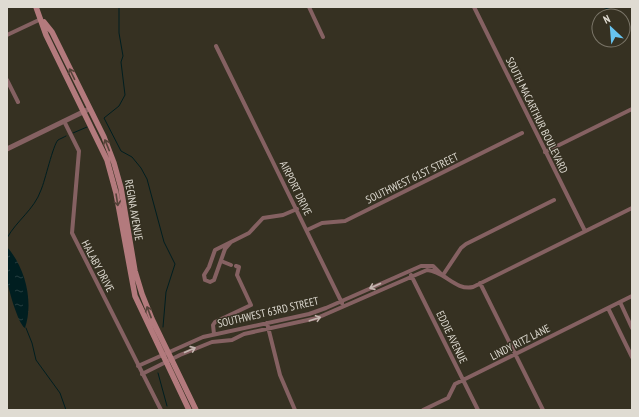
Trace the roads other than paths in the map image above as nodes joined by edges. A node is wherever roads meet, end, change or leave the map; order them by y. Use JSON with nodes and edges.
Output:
{"nodes":[{"id":1,"x":36,"y":7,"type":"edge"},
{"id":2,"x":309,"y":7,"type":"edge"},
{"id":3,"x":474,"y":7,"type":"edge"},
{"id":4,"x":41,"y":19,"type":"junction"},
{"id":5,"x":7,"y":35,"type":"edge"},
{"id":6,"x":323,"y":37,"type":"dead end"},
{"id":7,"x":216,"y":46,"type":"dead end"},
{"id":8,"x":7,"y":80,"type":"edge"},
{"id":9,"x":18,"y":102,"type":"dead end"},
{"id":10,"x":632,"y":109,"type":"edge"},
{"id":11,"x":87,"y":110,"type":"junction"},
{"id":12,"x":64,"y":121,"type":"junction"},
{"id":13,"x":522,"y":133,"type":"dead end"},
{"id":14,"x":7,"y":149,"type":"edge"},
{"id":15,"x":545,"y":152,"type":"junction"},
{"id":16,"x":554,"y":200,"type":"dead end"},
{"id":17,"x":297,"y":208,"type":"junction"},
{"id":18,"x":632,"y":208,"type":"edge"},
{"id":19,"x":307,"y":230,"type":"junction"},
{"id":20,"x":585,"y":231,"type":"junction"},
{"id":21,"x":231,"y":242,"type":"junction"},
{"id":22,"x":221,"y":261,"type":"junction"},
{"id":23,"x":231,"y":265,"type":"dead end"},
{"id":24,"x":238,"y":267,"type":"dead end"},
{"id":25,"x":209,"y":268,"type":"junction"},
{"id":26,"x":410,"y":271,"type":"junction"},
{"id":27,"x":217,"y":274,"type":"junction"},
{"id":28,"x":443,"y":275,"type":"junction"},
{"id":29,"x":412,"y":277,"type":"junction"},
{"id":30,"x":480,"y":283,"type":"junction"},
{"id":31,"x":631,"y":298,"type":"edge"},
{"id":32,"x":341,"y":302,"type":"junction"},
{"id":33,"x":620,"y":302,"type":"junction"},
{"id":34,"x":344,"y":307,"type":"junction"},
{"id":35,"x":608,"y":308,"type":"junction"},
{"id":36,"x":267,"y":323,"type":"junction"},
{"id":37,"x":632,"y":328,"type":"edge"},
{"id":38,"x":269,"y":329,"type":"junction"},
{"id":39,"x":214,"y":334,"type":"junction"},
{"id":40,"x":204,"y":344,"type":"junction"},
{"id":41,"x":216,"y":345,"type":"dead end"},
{"id":42,"x":168,"y":352,"type":"junction"},
{"id":43,"x":515,"y":354,"type":"junction"},
{"id":44,"x":162,"y":355,"type":"junction"},
{"id":45,"x":632,"y":357,"type":"edge"},
{"id":46,"x":172,"y":359,"type":"junction"},
{"id":47,"x":165,"y":363,"type":"junction"},
{"id":48,"x":138,"y":366,"type":"junction"},
{"id":49,"x":142,"y":374,"type":"junction"},
{"id":50,"x":464,"y":380,"type":"junction"},
{"id":51,"x":161,"y":410,"type":"edge"},
{"id":52,"x":189,"y":410,"type":"edge"},
{"id":53,"x":196,"y":410,"type":"edge"},
{"id":54,"x":295,"y":410,"type":"edge"},
{"id":55,"x":423,"y":410,"type":"edge"},
{"id":56,"x":478,"y":410,"type":"edge"},
{"id":57,"x":543,"y":410,"type":"edge"}],
"edges":[{"from":1,"to":4,"type":"main road","name":"REGINA AVENUE"},
{"from":2,"to":6,"type":"street"},
{"from":3,"to":15,"type":"street","name":"SOUTH MACARTHUR BOULEVARD"},
{"from":4,"to":5,"type":"street"},
{"from":4,"to":11,"type":"main road","name":"REGINA AVENUE"},
{"from":7,"to":17,"type":"street","name":"AIRPORT DRIVE"},
{"from":8,"to":9,"type":"street"},
{"from":10,"to":15,"type":"street"},
{"from":11,"to":12,"type":"street"},
{"from":42,"to":11,"type":"main road","name":"REGINA AVENUE","one_way":true},
{"from":11,"to":44,"type":"main road","name":"REGINA AVENUE","one_way":true},
{"from":12,"to":14,"type":"street"},
{"from":12,"to":48,"type":"street","name":"HALABY DRIVE"},
{"from":13,"to":19,"type":"street","name":"SOUTHWEST 61ST STREET"},
{"from":15,"to":20,"type":"street","name":"SOUTH MACARTHUR BOULEVARD"},
{"from":16,"to":28,"type":"street"},
{"from":17,"to":19,"type":"street","name":"AIRPORT DRIVE"},
{"from":17,"to":21,"type":"street"},
{"from":18,"to":20,"type":"street","name":"SOUTHWEST 63RD STREET"},
{"from":19,"to":32,"type":"street","name":"AIRPORT DRIVE"},
{"from":20,"to":30,"type":"street","name":"SOUTHWEST 63RD STREET"},
{"from":21,"to":22,"type":"street"},
{"from":21,"to":25,"type":"street"},
{"from":22,"to":23,"type":"street"},
{"from":22,"to":27,"type":"street"},
{"from":24,"to":39,"type":"street"},
{"from":25,"to":27,"type":"street"},
{"from":25,"to":27,"type":"street"},
{"from":26,"to":28,"type":"street","name":"SOUTHWEST 63RD STREET"},
{"from":26,"to":29,"type":"street","name":"EDDIE AVENUE"},
{"from":26,"to":32,"type":"street","name":"SOUTHWEST 63RD STREET","one_way":true},
{"from":28,"to":29,"type":"street","name":"SOUTHWEST 63RD STREET"},
{"from":28,"to":30,"type":"street","name":"SOUTHWEST 63RD STREET"},
{"from":29,"to":34,"type":"street","name":"SOUTHWEST 63RD STREET"},
{"from":29,"to":50,"type":"street","name":"EDDIE AVENUE"},
{"from":30,"to":43,"type":"street"},
{"from":31,"to":33,"type":"street","name":"LINDY RITZ LANE"},
{"from":32,"to":34,"type":"street","name":"AIRPORT DRIVE"},
{"from":32,"to":36,"type":"street","name":"SOUTHWEST 63RD STREET"},
{"from":33,"to":35,"type":"street","name":"LINDY RITZ LANE"},
{"from":33,"to":37,"type":"street"},
{"from":38,"to":34,"type":"street","name":"SOUTHWEST 63RD STREET","one_way":true},
{"from":35,"to":43,"type":"street","name":"LINDY RITZ LANE"},
{"from":35,"to":45,"type":"street"},
{"from":36,"to":38,"type":"street"},
{"from":36,"to":39,"type":"street","name":"SOUTHWEST 63RD STREET"},
{"from":38,"to":40,"type":"street","name":"SOUTHWEST 63RD STREET"},
{"from":38,"to":54,"type":"street"},
{"from":39,"to":42,"type":"street","name":"SOUTHWEST 63RD STREET"},
{"from":40,"to":41,"type":"street"},
{"from":46,"to":40,"type":"street","name":"SOUTHWEST 63RD STREET","one_way":true},
{"from":42,"to":44,"type":"street","name":"SOUTHWEST 63RD STREET"},
{"from":42,"to":46,"type":"main road","name":"REGINA AVENUE"},
{"from":43,"to":50,"type":"street","name":"LINDY RITZ LANE"},
{"from":43,"to":57,"type":"street"},
{"from":44,"to":47,"type":"main road","name":"REGINA AVENUE"},
{"from":44,"to":48,"type":"street","name":"SOUTHWEST 63RD STREET"},
{"from":46,"to":47,"type":"street","name":"SOUTHWEST 63RD STREET"},
{"from":46,"to":53,"type":"main road","name":"REGINA AVENUE"},
{"from":47,"to":49,"type":"street","name":"SOUTHWEST 63RD STREET"},
{"from":47,"to":52,"type":"main road","name":"REGINA AVENUE"},
{"from":48,"to":49,"type":"street","name":"HALABY DRIVE"},
{"from":49,"to":51,"type":"street","name":"HALABY DRIVE"},
{"from":50,"to":55,"type":"street","name":"LINDY RITZ LANE"},
{"from":50,"to":56,"type":"street","name":"EDDIE AVENUE"}]}
